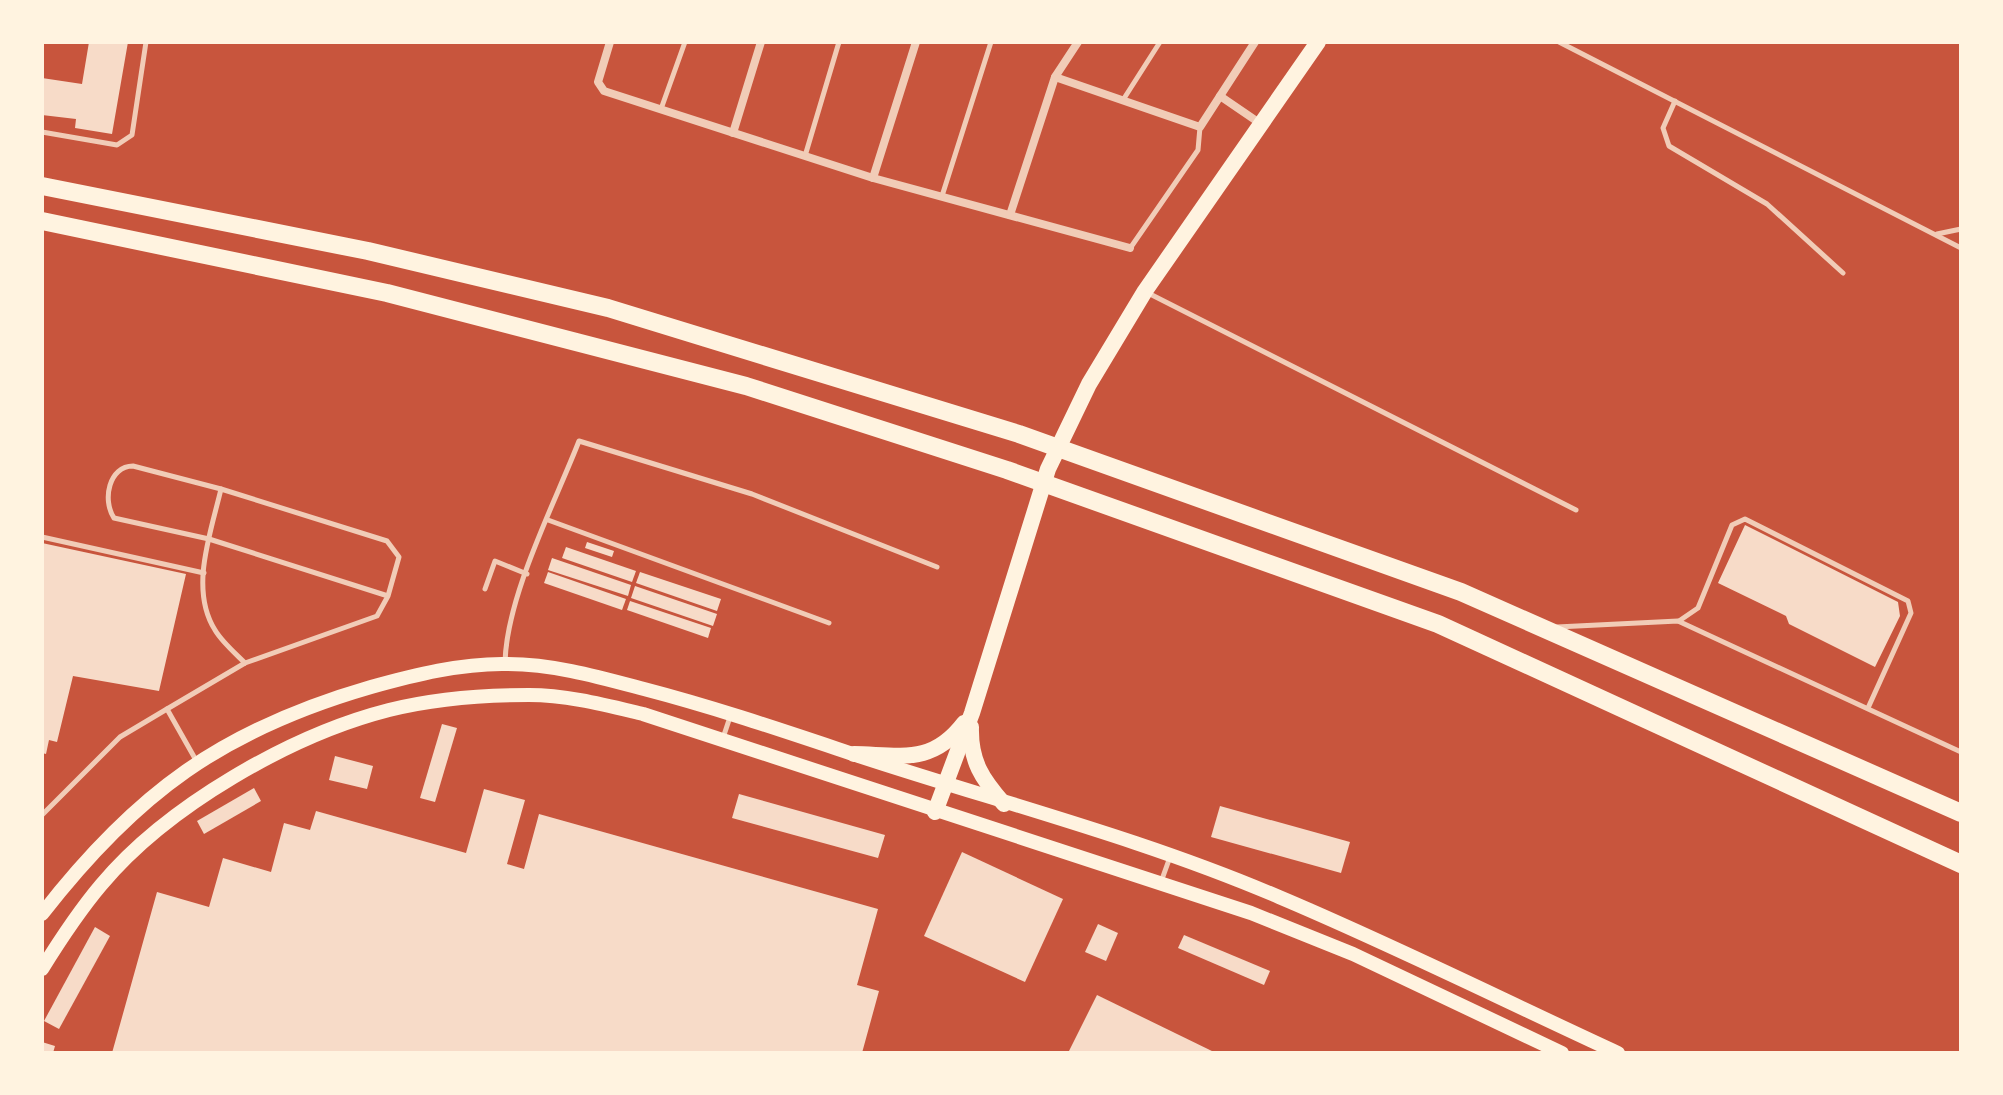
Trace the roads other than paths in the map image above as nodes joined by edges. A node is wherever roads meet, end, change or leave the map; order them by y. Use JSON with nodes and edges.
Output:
{"nodes":[{"id":1,"x":146,"y":42,"type":"edge"},
{"id":2,"x":610,"y":42,"type":"edge"},
{"id":3,"x":685,"y":42,"type":"edge"},
{"id":4,"x":761,"y":42,"type":"edge"},
{"id":5,"x":839,"y":42,"type":"edge"},
{"id":6,"x":916,"y":42,"type":"edge"},
{"id":7,"x":991,"y":42,"type":"edge"},
{"id":8,"x":1078,"y":42,"type":"edge"},
{"id":9,"x":1160,"y":42,"type":"edge"},
{"id":10,"x":1255,"y":42,"type":"edge"},
{"id":11,"x":1318,"y":42,"type":"edge"},
{"id":12,"x":1559,"y":42,"type":"edge"},
{"id":13,"x":1055,"y":77,"type":"junction"},
{"id":14,"x":1220,"y":96,"type":"junction"},
{"id":15,"x":1123,"y":100,"type":"junction"},
{"id":16,"x":1675,"y":101,"type":"junction"},
{"id":17,"x":661,"y":109,"type":"junction"},
{"id":18,"x":1261,"y":124,"type":"junction"},
{"id":19,"x":1200,"y":127,"type":"junction"},
{"id":20,"x":42,"y":132,"type":"edge"},
{"id":21,"x":733,"y":133,"type":"junction"},
{"id":22,"x":805,"y":156,"type":"junction"},
{"id":23,"x":873,"y":178,"type":"junction"},
{"id":24,"x":42,"y":186,"type":"edge"},
{"id":25,"x":942,"y":197,"type":"junction"},
{"id":26,"x":1010,"y":215,"type":"junction"},
{"id":27,"x":42,"y":221,"type":"edge"},
{"id":28,"x":1961,"y":229,"type":"edge"},
{"id":29,"x":1936,"y":234,"type":"junction"},
{"id":30,"x":1130,"y":248,"type":"joint"},
{"id":31,"x":1961,"y":248,"type":"edge"},
{"id":32,"x":1843,"y":273,"type":"dead end"},
{"id":33,"x":1145,"y":291,"type":"junction"},
{"id":34,"x":221,"y":489,"type":"junction"},
{"id":35,"x":1576,"y":510,"type":"dead end"},
{"id":36,"x":548,"y":520,"type":"junction"},
{"id":37,"x":42,"y":537,"type":"edge"},
{"id":38,"x":209,"y":539,"type":"junction"},
{"id":39,"x":937,"y":567,"type":"dead end"},
{"id":40,"x":204,"y":573,"type":"junction"},
{"id":41,"x":527,"y":574,"type":"junction"},
{"id":42,"x":485,"y":589,"type":"dead end"},
{"id":43,"x":388,"y":596,"type":"junction"},
{"id":44,"x":1678,"y":621,"type":"junction"},
{"id":45,"x":829,"y":623,"type":"dead end"},
{"id":46,"x":1544,"y":628,"type":"junction"},
{"id":47,"x":245,"y":663,"type":"junction"},
{"id":48,"x":505,"y":663,"type":"junction"},
{"id":49,"x":1868,"y":708,"type":"junction"},
{"id":50,"x":167,"y":709,"type":"junction"},
{"id":51,"x":732,"y":711,"type":"junction"},
{"id":52,"x":972,"y":713,"type":"junction"},
{"id":53,"x":722,"y":739,"type":"junction"},
{"id":54,"x":1961,"y":752,"type":"edge"},
{"id":55,"x":854,"y":754,"type":"junction"},
{"id":56,"x":197,"y":762,"type":"junction"},
{"id":57,"x":945,"y":784,"type":"junction"},
{"id":58,"x":1004,"y":804,"type":"junction"},
{"id":59,"x":935,"y":812,"type":"junction"},
{"id":60,"x":1961,"y":813,"type":"edge"},
{"id":61,"x":42,"y":815,"type":"edge"},
{"id":62,"x":1171,"y":856,"type":"junction"},
{"id":63,"x":1961,"y":864,"type":"edge"},
{"id":64,"x":1160,"y":883,"type":"junction"},
{"id":65,"x":42,"y":914,"type":"edge"},
{"id":66,"x":42,"y":969,"type":"edge"},
{"id":67,"x":1562,"y":1053,"type":"edge"},
{"id":68,"x":1618,"y":1053,"type":"edge"}],
"edges":[{"from":1,"to":20,"type":"lane"},
{"from":2,"to":17,"type":"street"},
{"from":3,"to":17,"type":"lane"},
{"from":4,"to":21,"type":"street"},
{"from":5,"to":22,"type":"lane"},
{"from":6,"to":23,"type":"street"},
{"from":7,"to":25,"type":"lane"},
{"from":8,"to":13,"type":"street"},
{"from":9,"to":15,"type":"lane"},
{"from":10,"to":14,"type":"street"},
{"from":11,"to":18,"type":"main road"},
{"from":12,"to":16,"type":"lane"},
{"from":13,"to":15,"type":"street"},
{"from":13,"to":26,"type":"street"},
{"from":14,"to":18,"type":"street"},
{"from":14,"to":19,"type":"street"},
{"from":15,"to":19,"type":"street"},
{"from":16,"to":29,"type":"lane"},
{"from":16,"to":32,"type":"lane"},
{"from":17,"to":21,"type":"street"},
{"from":18,"to":33,"type":"main road"},
{"from":19,"to":30,"type":"lane"},
{"from":21,"to":22,"type":"street"},
{"from":22,"to":23,"type":"street"},
{"from":23,"to":25,"type":"street"},
{"from":24,"to":46,"type":"highway"},
{"from":25,"to":26,"type":"street"},
{"from":26,"to":30,"type":"street"},
{"from":27,"to":63,"type":"highway"},
{"from":28,"to":29,"type":"lane"},
{"from":29,"to":31,"type":"lane"},
{"from":33,"to":35,"type":"lane"},
{"from":33,"to":52,"type":"main road"},
{"from":34,"to":38,"type":"lane"},
{"from":34,"to":38,"type":"lane"},
{"from":34,"to":43,"type":"lane"},
{"from":36,"to":39,"type":"lane"},
{"from":36,"to":41,"type":"lane"},
{"from":36,"to":45,"type":"lane"},
{"from":37,"to":40,"type":"lane"},
{"from":38,"to":40,"type":"lane"},
{"from":38,"to":43,"type":"lane"},
{"from":40,"to":47,"type":"lane"},
{"from":41,"to":42,"type":"lane"},
{"from":41,"to":48,"type":"lane"},
{"from":43,"to":47,"type":"lane"},
{"from":44,"to":46,"type":"lane"},
{"from":44,"to":49,"type":"lane"},
{"from":44,"to":49,"type":"lane"},
{"from":46,"to":60,"type":"highway"},
{"from":47,"to":50,"type":"lane"},
{"from":48,"to":51,"type":"main road"},
{"from":48,"to":56,"type":"main road"},
{"from":49,"to":54,"type":"lane"},
{"from":50,"to":56,"type":"lane"},
{"from":50,"to":61,"type":"lane"},
{"from":51,"to":53,"type":"lane"},
{"from":51,"to":55,"type":"main road"},
{"from":52,"to":55,"type":"main road"},
{"from":52,"to":57,"type":"main road"},
{"from":52,"to":58,"type":"main road"},
{"from":53,"to":59,"type":"main road"},
{"from":53,"to":66,"type":"main road"},
{"from":55,"to":57,"type":"main road"},
{"from":56,"to":65,"type":"main road"},
{"from":57,"to":58,"type":"main road"},
{"from":57,"to":59,"type":"main road"},
{"from":58,"to":62,"type":"main road"},
{"from":59,"to":64,"type":"main road"},
{"from":62,"to":64,"type":"lane"},
{"from":62,"to":68,"type":"main road"},
{"from":64,"to":67,"type":"main road"}]}
